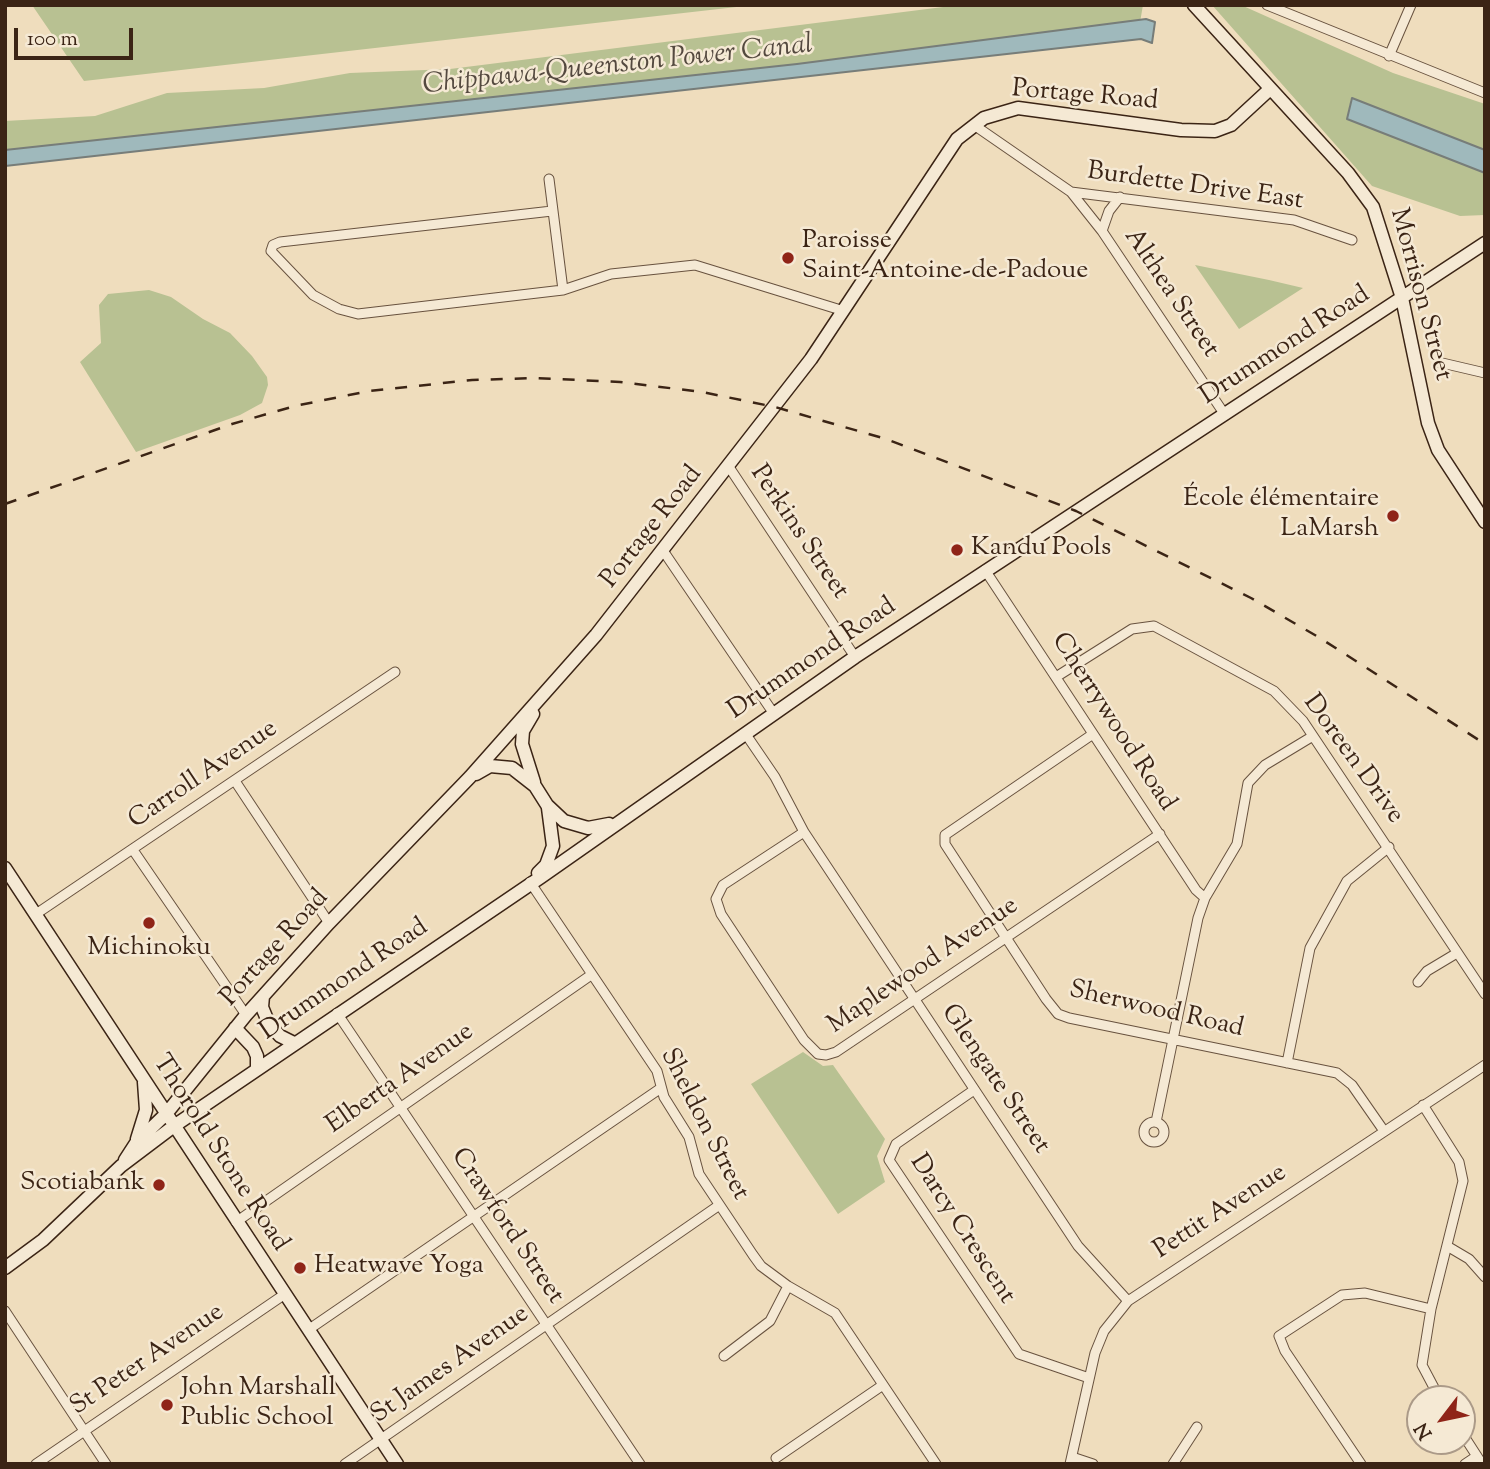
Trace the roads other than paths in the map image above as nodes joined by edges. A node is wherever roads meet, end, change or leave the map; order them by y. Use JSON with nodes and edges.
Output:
{"nodes":[{"id":1,"x":1194,"y":5,"type":"edge"},
{"id":2,"x":1267,"y":5,"type":"edge"},
{"id":3,"x":1411,"y":5,"type":"edge"},
{"id":4,"x":1389,"y":56,"type":"junction"},
{"id":5,"x":1270,"y":89,"type":"junction"},
{"id":6,"x":1485,"y":93,"type":"edge"},
{"id":7,"x":974,"y":125,"type":"junction"},
{"id":8,"x":549,"y":179,"type":"dead end"},
{"id":9,"x":1071,"y":192,"type":"junction"},
{"id":10,"x":1120,"y":197,"type":"junction"},
{"id":11,"x":552,"y":211,"type":"junction"},
{"id":12,"x":1102,"y":232,"type":"junction"},
{"id":13,"x":1352,"y":240,"type":"dead end"},
{"id":14,"x":1485,"y":243,"type":"edge"},
{"id":15,"x":563,"y":290,"type":"junction"},
{"id":16,"x":1402,"y":298,"type":"junction"},
{"id":17,"x":844,"y":311,"type":"junction"},
{"id":18,"x":1438,"y":362,"type":"dead end"},
{"id":19,"x":1485,"y":373,"type":"edge"},
{"id":20,"x":1226,"y":415,"type":"junction"},
{"id":21,"x":729,"y":467,"type":"junction"},
{"id":22,"x":1485,"y":522,"type":"edge"},
{"id":23,"x":664,"y":552,"type":"junction"},
{"id":24,"x":985,"y":570,"type":"junction"},
{"id":25,"x":855,"y":656,"type":"junction"},
{"id":26,"x":395,"y":672,"type":"dead end"},
{"id":27,"x":1056,"y":677,"type":"junction"},
{"id":28,"x":549,"y":690,"type":"junction"},
{"id":29,"x":774,"y":714,"type":"junction"},
{"id":30,"x":745,"y":733,"type":"junction"},
{"id":31,"x":1093,"y":734,"type":"junction"},
{"id":32,"x":1313,"y":736,"type":"junction"},
{"id":33,"x":470,"y":777,"type":"junction"},
{"id":34,"x":235,"y":781,"type":"junction"},
{"id":35,"x":535,"y":786,"type":"junction"},
{"id":36,"x":547,"y":805,"type":"junction"},
{"id":37,"x":618,"y":821,"type":"junction"},
{"id":38,"x":804,"y":832,"type":"junction"},
{"id":39,"x":1160,"y":834,"type":"junction"},
{"id":40,"x":1389,"y":847,"type":"junction"},
{"id":41,"x":133,"y":850,"type":"junction"},
{"id":42,"x":5,"y":868,"type":"edge"},
{"id":43,"x":530,"y":882,"type":"junction"},
{"id":44,"x":1205,"y":898,"type":"junction"},
{"id":45,"x":36,"y":914,"type":"junction"},
{"id":46,"x":329,"y":923,"type":"junction"},
{"id":47,"x":1005,"y":938,"type":"junction"},
{"id":48,"x":1457,"y":953,"type":"junction"},
{"id":49,"x":592,"y":975,"type":"junction"},
{"id":50,"x":1418,"y":982,"type":"dead end"},
{"id":51,"x":1485,"y":994,"type":"edge"},
{"id":52,"x":263,"y":996,"type":"junction"},
{"id":53,"x":914,"y":998,"type":"junction"},
{"id":54,"x":337,"y":1013,"type":"junction"},
{"id":55,"x":246,"y":1015,"type":"junction"},
{"id":56,"x":235,"y":1028,"type":"junction"},
{"id":57,"x":1174,"y":1040,"type":"junction"},
{"id":58,"x":294,"y":1043,"type":"junction"},
{"id":59,"x":1287,"y":1063,"type":"junction"},
{"id":60,"x":1485,"y":1065,"type":"edge"},
{"id":61,"x":257,"y":1069,"type":"junction"},
{"id":62,"x":144,"y":1081,"type":"junction"},
{"id":63,"x":661,"y":1088,"type":"junction"},
{"id":64,"x":974,"y":1090,"type":"junction"},
{"id":65,"x":1423,"y":1105,"type":"junction"},
{"id":66,"x":400,"y":1106,"type":"junction"},
{"id":67,"x":166,"y":1114,"type":"junction"},
{"id":68,"x":1156,"y":1122,"type":"dead end"},
{"id":69,"x":174,"y":1126,"type":"junction"},
{"id":70,"x":1384,"y":1130,"type":"junction"},
{"id":71,"x":136,"y":1143,"type":"junction"},
{"id":72,"x":121,"y":1166,"type":"junction"},
{"id":73,"x":719,"y":1206,"type":"junction"},
{"id":74,"x":474,"y":1216,"type":"junction"},
{"id":75,"x":236,"y":1222,"type":"junction"},
{"id":76,"x":1447,"y":1247,"type":"junction"},
{"id":77,"x":5,"y":1268,"type":"edge"},
{"id":78,"x":1485,"y":1278,"type":"edge"},
{"id":79,"x":788,"y":1286,"type":"junction"},
{"id":80,"x":285,"y":1294,"type":"junction"},
{"id":81,"x":1128,"y":1301,"type":"junction"},
{"id":82,"x":1431,"y":1309,"type":"junction"},
{"id":83,"x":5,"y":1311,"type":"edge"},
{"id":84,"x":547,"y":1325,"type":"junction"},
{"id":85,"x":308,"y":1330,"type":"junction"},
{"id":86,"x":724,"y":1356,"type":"dead end"},
{"id":87,"x":1089,"y":1378,"type":"junction"},
{"id":88,"x":883,"y":1385,"type":"junction"},
{"id":89,"x":1433,"y":1385,"type":"edge"},
{"id":90,"x":1197,"y":1427,"type":"dead end"},
{"id":91,"x":84,"y":1430,"type":"junction"},
{"id":92,"x":381,"y":1439,"type":"junction"},
{"id":93,"x":776,"y":1458,"type":"dead end"},
{"id":94,"x":1071,"y":1460,"type":"edge"},
{"id":95,"x":1480,"y":1460,"type":"edge"},
{"id":96,"x":36,"y":1464,"type":"edge"},
{"id":97,"x":106,"y":1464,"type":"edge"},
{"id":98,"x":345,"y":1464,"type":"edge"},
{"id":99,"x":397,"y":1464,"type":"edge"},
{"id":100,"x":640,"y":1464,"type":"edge"},
{"id":101,"x":936,"y":1464,"type":"edge"},
{"id":102,"x":1093,"y":1464,"type":"edge"},
{"id":103,"x":1173,"y":1464,"type":"edge"},
{"id":104,"x":1361,"y":1464,"type":"edge"},
{"id":105,"x":1465,"y":1464,"type":"edge"}],
"edges":[{"from":1,"to":5,"type":"main road","name":"Morrison Street"},
{"from":2,"to":4,"type":"street"},
{"from":3,"to":4,"type":"street"},
{"from":4,"to":6,"type":"street"},
{"from":5,"to":7,"type":"main road","name":"Portage Road"},
{"from":5,"to":16,"type":"main road","name":"Morrison Street"},
{"from":7,"to":9,"type":"street","name":"Althea Street"},
{"from":7,"to":17,"type":"main road","name":"Portage Road"},
{"from":8,"to":11,"type":"street"},
{"from":9,"to":10,"type":"street","name":"Burdette Drive East"},
{"from":9,"to":12,"type":"street","name":"Althea Street"},
{"from":10,"to":12,"type":"street","name":"Althea Street"},
{"from":10,"to":13,"type":"street","name":"Burdette Drive East"},
{"from":11,"to":15,"type":"street"},
{"from":11,"to":15,"type":"street"},
{"from":12,"to":20,"type":"street","name":"Althea Street"},
{"from":14,"to":16,"type":"main road","name":"Drummond Road"},
{"from":15,"to":17,"type":"street"},
{"from":16,"to":20,"type":"main road","name":"Drummond Road"},
{"from":16,"to":22,"type":"main road","name":"Morrison Street"},
{"from":17,"to":21,"type":"main road","name":"Portage Road"},
{"from":18,"to":19,"type":"street"},
{"from":20,"to":24,"type":"main road","name":"Drummond Road"},
{"from":21,"to":23,"type":"main road","name":"Portage Road"},
{"from":21,"to":25,"type":"street","name":"Perkins Street"},
{"from":23,"to":28,"type":"main road","name":"Portage Road"},
{"from":23,"to":29,"type":"street"},
{"from":24,"to":25,"type":"main road","name":"Drummond Road"},
{"from":24,"to":27,"type":"street","name":"Cherrywood Road"},
{"from":25,"to":29,"type":"main road","name":"Drummond Road"},
{"from":26,"to":34,"type":"street","name":"Carroll Avenue"},
{"from":27,"to":31,"type":"street","name":"Cherrywood Road"},
{"from":27,"to":32,"type":"street","name":"Doreen Drive"},
{"from":28,"to":33,"type":"main road","name":"Portage Road"},
{"from":28,"to":35,"type":"main road"},
{"from":29,"to":30,"type":"main road","name":"Drummond Road"},
{"from":30,"to":37,"type":"main road","name":"Drummond Road"},
{"from":30,"to":38,"type":"street","name":"Glengate Street"},
{"from":31,"to":39,"type":"street","name":"Cherrywood Road"},
{"from":31,"to":47,"type":"street","name":"Sherwood Road"},
{"from":32,"to":40,"type":"street","name":"Doreen Drive"},
{"from":32,"to":44,"type":"street"},
{"from":33,"to":35,"type":"main road"},
{"from":33,"to":46,"type":"main road","name":"Portage Road"},
{"from":34,"to":41,"type":"street","name":"Carroll Avenue"},
{"from":34,"to":46,"type":"street"},
{"from":35,"to":36,"type":"main road"},
{"from":36,"to":37,"type":"main road"},
{"from":36,"to":43,"type":"main road"},
{"from":37,"to":43,"type":"main road","name":"Drummond Road"},
{"from":38,"to":53,"type":"street","name":"Glengate Street"},
{"from":38,"to":53,"type":"street","name":"Maplewood Avenue"},
{"from":39,"to":44,"type":"street","name":"Cherrywood Road"},
{"from":39,"to":47,"type":"street","name":"Maplewood Avenue"},
{"from":40,"to":48,"type":"street","name":"Doreen Drive"},
{"from":40,"to":59,"type":"street"},
{"from":41,"to":45,"type":"street","name":"Carroll Avenue"},
{"from":41,"to":55,"type":"street"},
{"from":42,"to":45,"type":"main road","name":"Thorold Stone Road"},
{"from":43,"to":49,"type":"street","name":"Sheldon Street"},
{"from":43,"to":54,"type":"main road","name":"Drummond Road"},
{"from":44,"to":57,"type":"street"},
{"from":45,"to":62,"type":"main road","name":"Thorold Stone Road"},
{"from":46,"to":52,"type":"main road","name":"Portage Road"},
{"from":47,"to":53,"type":"street","name":"Maplewood Avenue"},
{"from":47,"to":57,"type":"street","name":"Sherwood Road"},
{"from":48,"to":50,"type":"street"},
{"from":48,"to":51,"type":"street","name":"Doreen Drive"},
{"from":49,"to":63,"type":"street","name":"Sheldon Street"},
{"from":49,"to":66,"type":"street","name":"Elberta Avenue"},
{"from":52,"to":55,"type":"main road","name":"Portage Road"},
{"from":52,"to":58,"type":"main road"},
{"from":53,"to":64,"type":"street","name":"Glengate Street"},
{"from":54,"to":58,"type":"main road","name":"Drummond Road"},
{"from":54,"to":66,"type":"street","name":"Crawford Street"},
{"from":55,"to":56,"type":"main road","name":"Portage Road"},
{"from":56,"to":61,"type":"main road"},
{"from":56,"to":67,"type":"main road","name":"Portage Road"},
{"from":57,"to":59,"type":"street","name":"Sherwood Road"},
{"from":57,"to":68,"type":"street"},
{"from":58,"to":61,"type":"main road","name":"Drummond Road"},
{"from":59,"to":70,"type":"street","name":"Sherwood Road"},
{"from":60,"to":65,"type":"street","name":"Pettit Avenue"},
{"from":61,"to":69,"type":"main road","name":"Drummond Road"},
{"from":62,"to":67,"type":"main road","name":"Thorold Stone Road"},
{"from":62,"to":71,"type":"main road"},
{"from":63,"to":73,"type":"street","name":"Sheldon Street"},
{"from":63,"to":74,"type":"street"},
{"from":64,"to":81,"type":"street","name":"Glengate Street"},
{"from":64,"to":87,"type":"street","name":"Darcy Crescent"},
{"from":65,"to":70,"type":"street","name":"Pettit Avenue"},
{"from":65,"to":76,"type":"street"},
{"from":66,"to":74,"type":"street","name":"Crawford Street"},
{"from":66,"to":75,"type":"street","name":"Elberta Avenue"},
{"from":67,"to":69,"type":"main road","name":"Thorold Stone Road"},
{"from":67,"to":71,"type":"main road","name":"Portage Road"},
{"from":69,"to":72,"type":"main road","name":"Portage Road"},
{"from":69,"to":75,"type":"main road","name":"Thorold Stone Road"},
{"from":70,"to":81,"type":"street","name":"Pettit Avenue"},
{"from":71,"to":72,"type":"main road","name":"Portage Road"},
{"from":72,"to":77,"type":"main road","name":"Portage Road"},
{"from":73,"to":79,"type":"street","name":"Sheldon Street"},
{"from":73,"to":84,"type":"street","name":"St James Avenue"},
{"from":74,"to":84,"type":"street","name":"Crawford Street"},
{"from":74,"to":85,"type":"street"},
{"from":75,"to":80,"type":"main road","name":"Thorold Stone Road"},
{"from":76,"to":78,"type":"street"},
{"from":76,"to":82,"type":"street"},
{"from":79,"to":86,"type":"street"},
{"from":79,"to":88,"type":"street","name":"Sheldon Street"},
{"from":80,"to":85,"type":"main road","name":"Thorold Stone Road"},
{"from":80,"to":91,"type":"street","name":"St Peter Avenue"},
{"from":81,"to":87,"type":"street","name":"Pettit Avenue"},
{"from":82,"to":89,"type":"street"},
{"from":82,"to":104,"type":"street"},
{"from":83,"to":91,"type":"street"},
{"from":84,"to":92,"type":"street","name":"St James Avenue"},
{"from":84,"to":100,"type":"street","name":"Crawford Street"},
{"from":85,"to":92,"type":"main road","name":"Thorold Stone Road"},
{"from":87,"to":94,"type":"street","name":"Pettit Avenue"},
{"from":88,"to":93,"type":"street"},
{"from":88,"to":101,"type":"street","name":"Sheldon Street"},
{"from":90,"to":103,"type":"street"},
{"from":91,"to":96,"type":"street","name":"St Peter Avenue"},
{"from":91,"to":97,"type":"street"},
{"from":92,"to":98,"type":"street","name":"St James Avenue"},
{"from":92,"to":99,"type":"main road","name":"Thorold Stone Road"},
{"from":94,"to":102,"type":"street"},
{"from":95,"to":105,"type":"street"}]}
